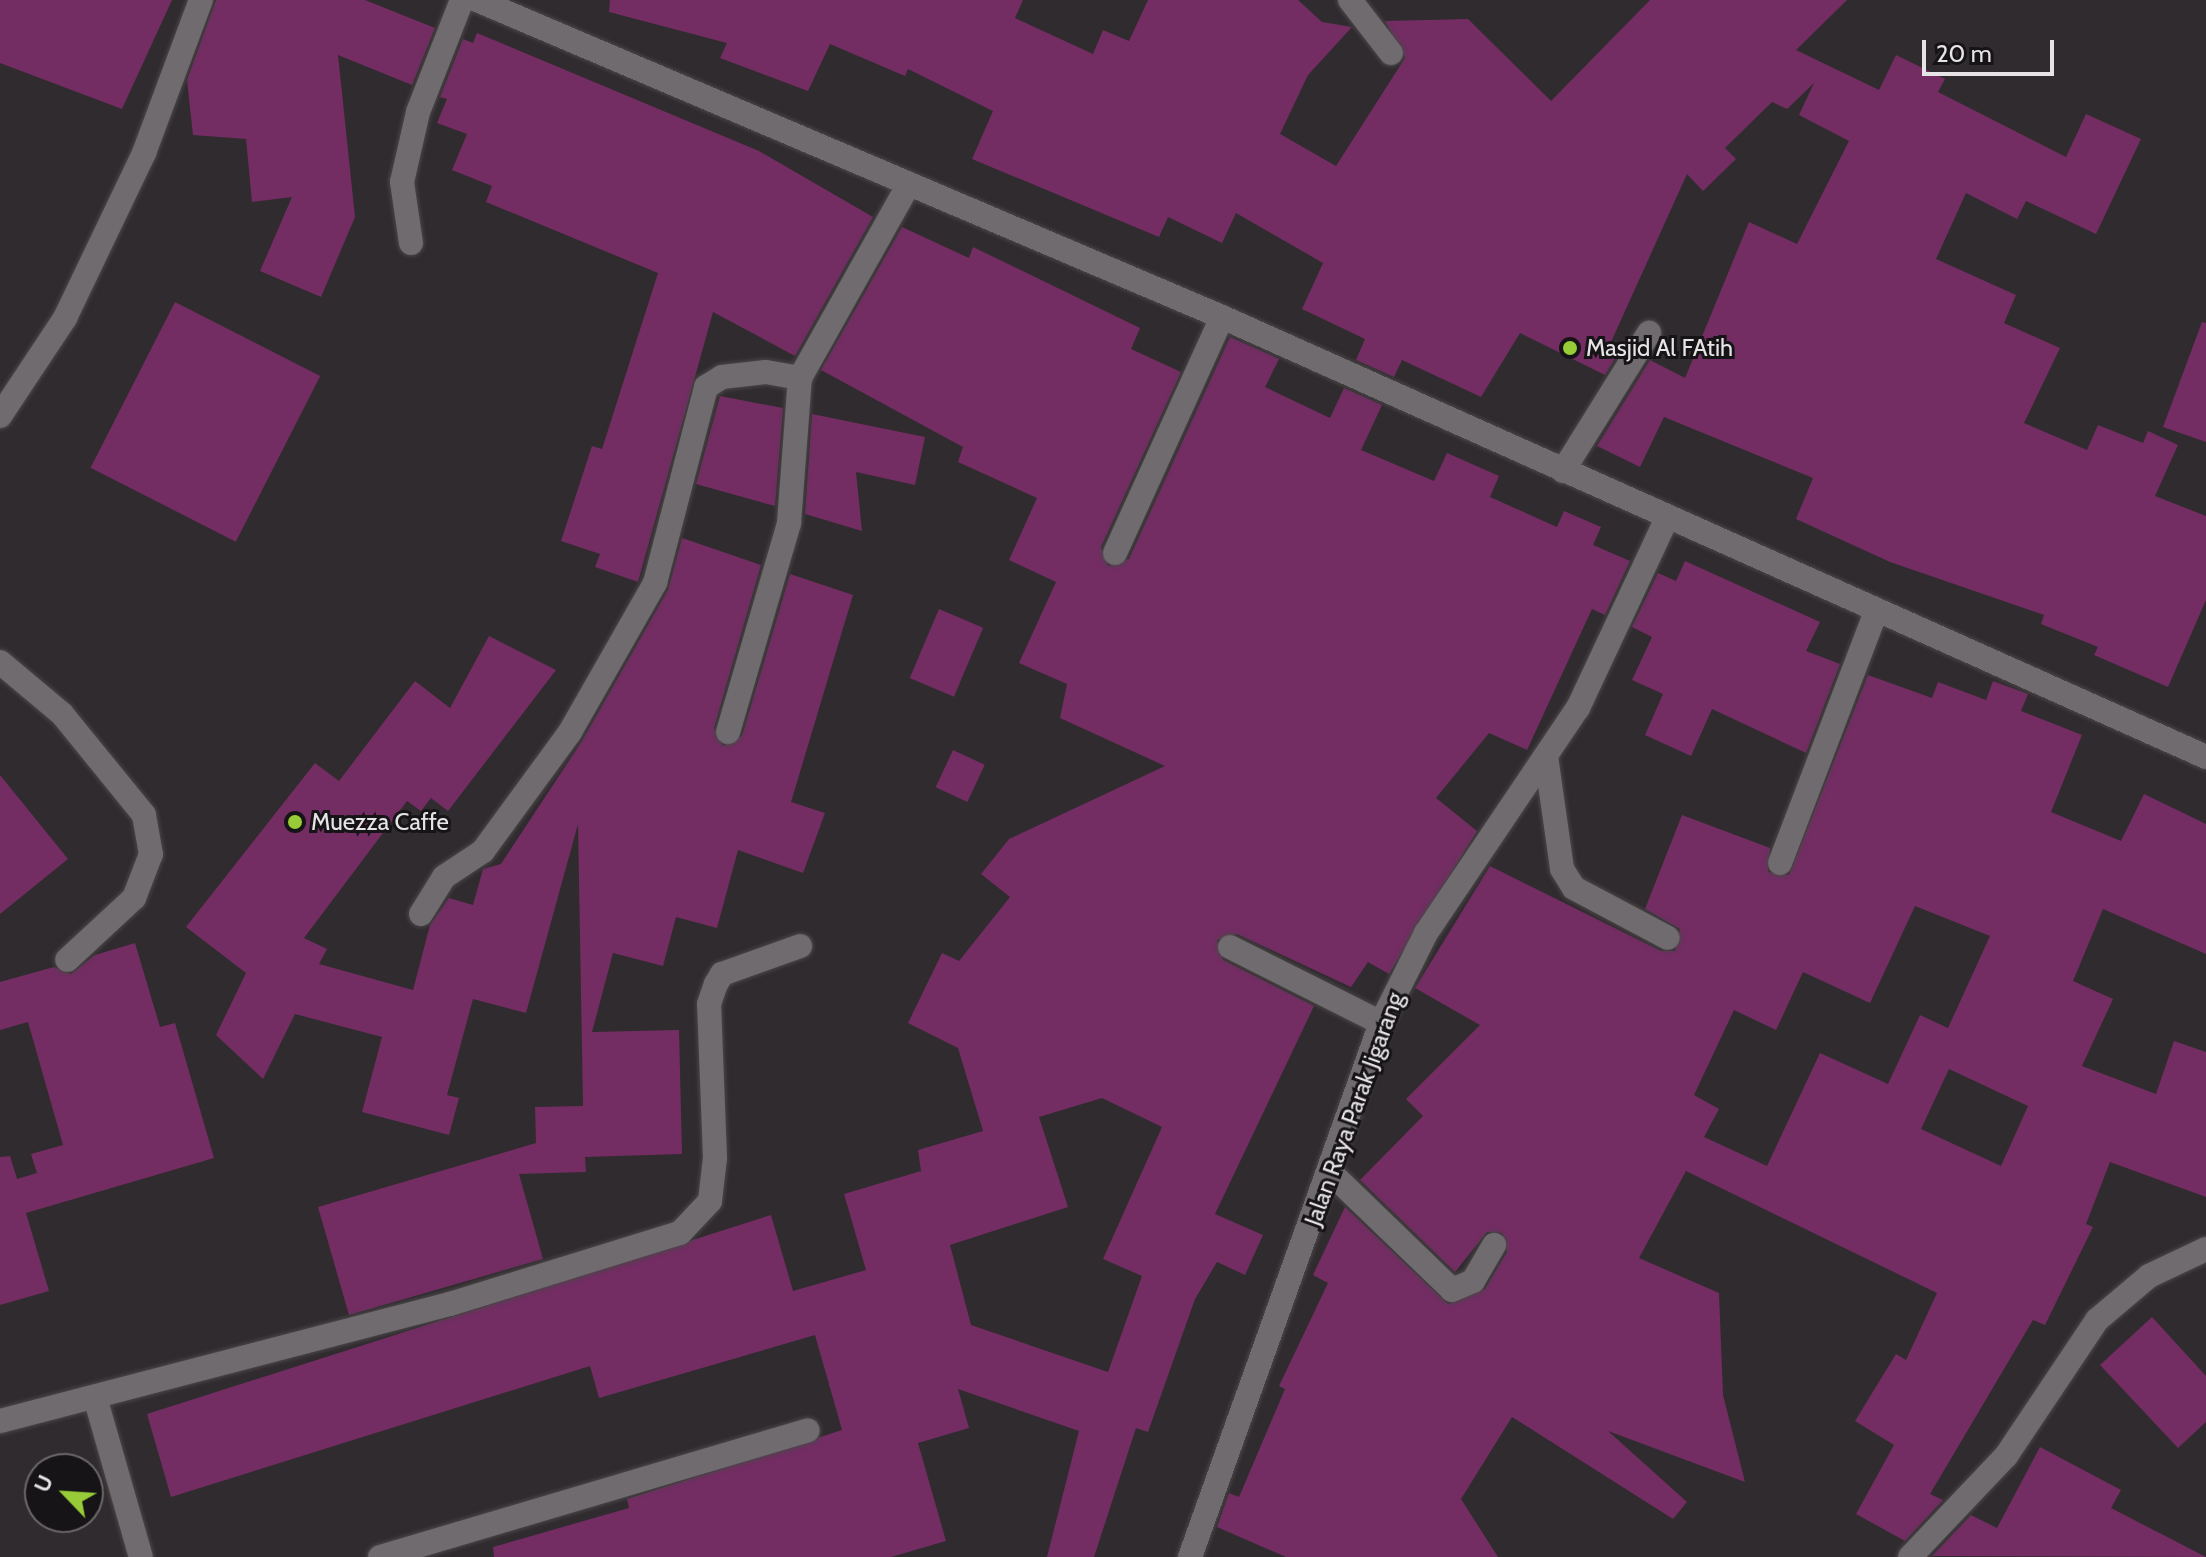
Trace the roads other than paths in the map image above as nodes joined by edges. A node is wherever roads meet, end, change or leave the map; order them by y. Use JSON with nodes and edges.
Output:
{"nodes":[{"id":1,"x":201,"y":0,"type":"edge"},
{"id":2,"x":462,"y":0,"type":"edge"},
{"id":3,"x":477,"y":0,"type":"edge"},
{"id":4,"x":1350,"y":0,"type":"edge"},
{"id":5,"x":1391,"y":53,"type":"dead end"},
{"id":6,"x":907,"y":187,"type":"junction"},
{"id":7,"x":411,"y":243,"type":"dead end"},
{"id":8,"x":1222,"y":317,"type":"junction"},
{"id":9,"x":1649,"y":333,"type":"dead end"},
{"id":10,"x":800,"y":378,"type":"junction"},
{"id":11,"x":0,"y":416,"type":"edge"},
{"id":12,"x":1563,"y":471,"type":"junction"},
{"id":13,"x":1666,"y":520,"type":"junction"},
{"id":14,"x":1115,"y":553,"type":"dead end"},
{"id":15,"x":1876,"y":611,"type":"junction"},
{"id":16,"x":0,"y":662,"type":"edge"},
{"id":17,"x":728,"y":732,"type":"dead end"},
{"id":18,"x":1546,"y":756,"type":"junction"},
{"id":19,"x":2206,"y":757,"type":"edge"},
{"id":20,"x":1780,"y":863,"type":"dead end"},
{"id":21,"x":421,"y":914,"type":"dead end"},
{"id":22,"x":1668,"y":938,"type":"dead end"},
{"id":23,"x":800,"y":946,"type":"dead end"},
{"id":24,"x":1230,"y":947,"type":"dead end"},
{"id":25,"x":67,"y":960,"type":"dead end"},
{"id":26,"x":1381,"y":1023,"type":"junction"},
{"id":27,"x":1331,"y":1173,"type":"junction"},
{"id":28,"x":1494,"y":1245,"type":"dead end"},
{"id":29,"x":2206,"y":1249,"type":"edge"},
{"id":30,"x":95,"y":1397,"type":"junction"},
{"id":31,"x":0,"y":1421,"type":"edge"},
{"id":32,"x":808,"y":1430,"type":"dead end"},
{"id":33,"x":141,"y":1557,"type":"edge"},
{"id":34,"x":380,"y":1557,"type":"edge"},
{"id":35,"x":1190,"y":1557,"type":"edge"},
{"id":36,"x":1910,"y":1557,"type":"edge"}],
"edges":[{"from":1,"to":11,"type":"street"},
{"from":2,"to":7,"type":"street"},
{"from":3,"to":6,"type":"street"},
{"from":4,"to":5,"type":"street"},
{"from":6,"to":8,"type":"street"},
{"from":6,"to":10,"type":"street"},
{"from":8,"to":12,"type":"street"},
{"from":8,"to":14,"type":"street"},
{"from":9,"to":12,"type":"street"},
{"from":10,"to":17,"type":"street"},
{"from":10,"to":21,"type":"street"},
{"from":12,"to":13,"type":"street"},
{"from":13,"to":15,"type":"street"},
{"from":13,"to":18,"type":"street","name":"Jalan Raya Parak Jigarang"},
{"from":15,"to":19,"type":"street"},
{"from":15,"to":20,"type":"street"},
{"from":16,"to":25,"type":"street"},
{"from":18,"to":22,"type":"street"},
{"from":18,"to":26,"type":"street","name":"Jalan Raya Parak Jigarang"},
{"from":23,"to":30,"type":"street"},
{"from":24,"to":26,"type":"street"},
{"from":26,"to":27,"type":"street","name":"Jalan Raya Parak Jigarang"},
{"from":27,"to":28,"type":"street"},
{"from":27,"to":35,"type":"street","name":"Jalan Raya Parak Jigarang"},
{"from":29,"to":36,"type":"street"},
{"from":30,"to":31,"type":"street"},
{"from":30,"to":33,"type":"street"},
{"from":32,"to":34,"type":"street"}]}
